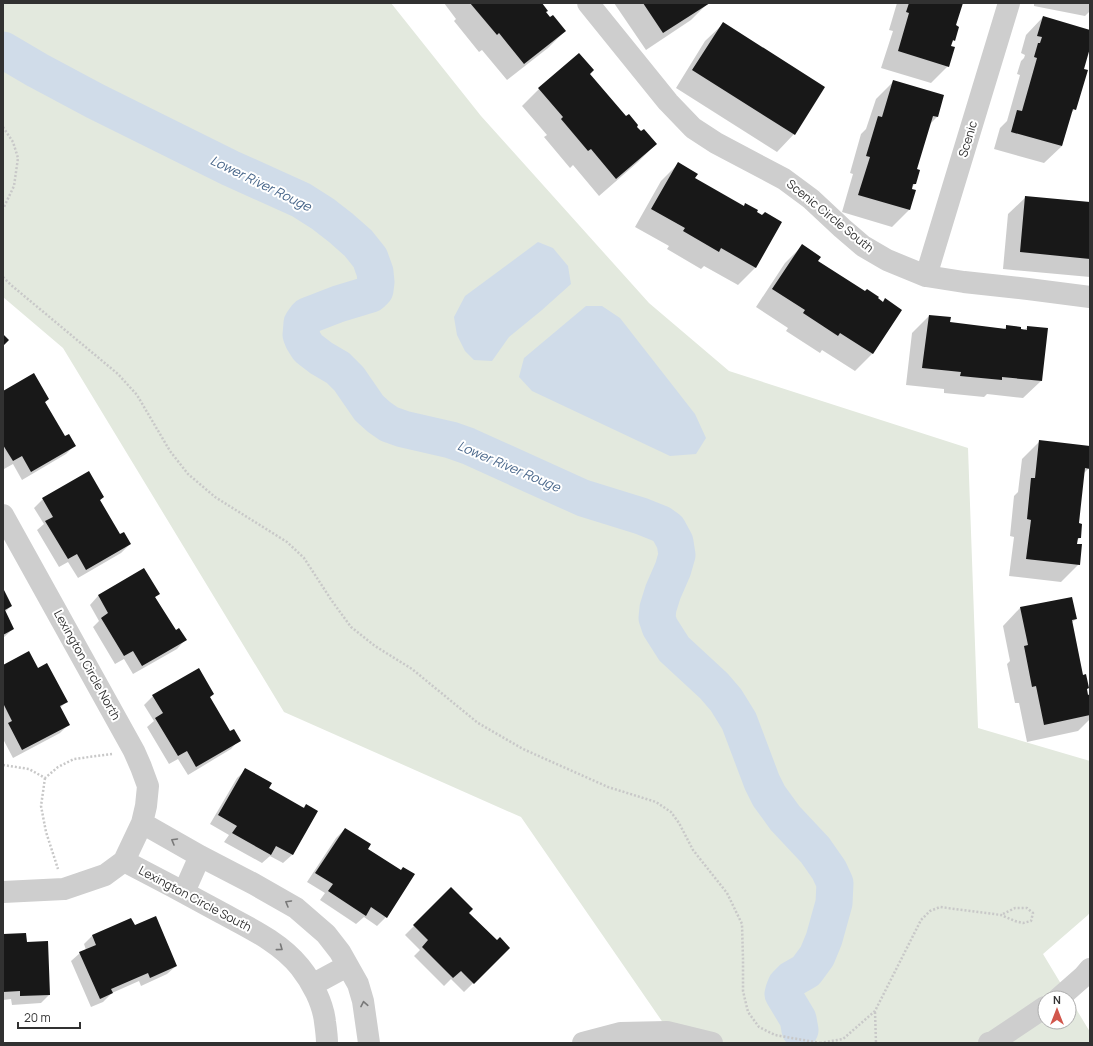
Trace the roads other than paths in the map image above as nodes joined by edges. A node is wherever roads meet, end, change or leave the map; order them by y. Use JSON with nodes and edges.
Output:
{"nodes":[{"id":1,"x":588,"y":3,"type":"edge"},
{"id":2,"x":1009,"y":3,"type":"edge"},
{"id":3,"x":926,"y":276,"type":"junction"},
{"id":4,"x":1090,"y":297,"type":"edge"},
{"id":5,"x":3,"y":515,"type":"edge"},
{"id":6,"x":142,"y":822,"type":"junction"},
{"id":7,"x":200,"y":856,"type":"junction"},
{"id":8,"x":124,"y":861,"type":"junction"},
{"id":9,"x":3,"y":892,"type":"edge"},
{"id":10,"x":184,"y":892,"type":"junction"},
{"id":11,"x":347,"y":966,"type":"junction"},
{"id":12,"x":1088,"y":975,"type":"edge"},
{"id":13,"x":312,"y":985,"type":"junction"},
{"id":14,"x":1069,"y":990,"type":"edge"},
{"id":15,"x":1037,"y":1012,"type":"edge"},
{"id":16,"x":327,"y":1043,"type":"edge"},
{"id":17,"x":369,"y":1043,"type":"edge"},
{"id":18,"x":584,"y":1043,"type":"edge"},
{"id":19,"x":712,"y":1043,"type":"edge"},
{"id":20,"x":989,"y":1043,"type":"edge"}],
"edges":[{"from":1,"to":3,"type":"street","name":"Scenic Circle South"},
{"from":2,"to":3,"type":"street","name":"Scenic"},
{"from":3,"to":4,"type":"street","name":"Scenic Circle South"},
{"from":5,"to":6,"type":"street","name":"Lexington Circle North"},
{"from":7,"to":6,"type":"street","one_way":true},
{"from":6,"to":8,"type":"street","name":"Lexington Circle North"},
{"from":7,"to":10,"type":"street"},
{"from":11,"to":7,"type":"street","one_way":true},
{"from":8,"to":9,"type":"street"},
{"from":8,"to":10,"type":"street","name":"Lexington Circle South"},
{"from":10,"to":13,"type":"street","name":"Lexington Circle South","one_way":true},
{"from":11,"to":13,"type":"street"},
{"from":17,"to":11,"type":"street","one_way":true},
{"from":12,"to":14,"type":"street"},
{"from":13,"to":16,"type":"street","name":"Lexington Circle South"},
{"from":15,"to":20,"type":"street"},
{"from":18,"to":19,"type":"street"}]}
